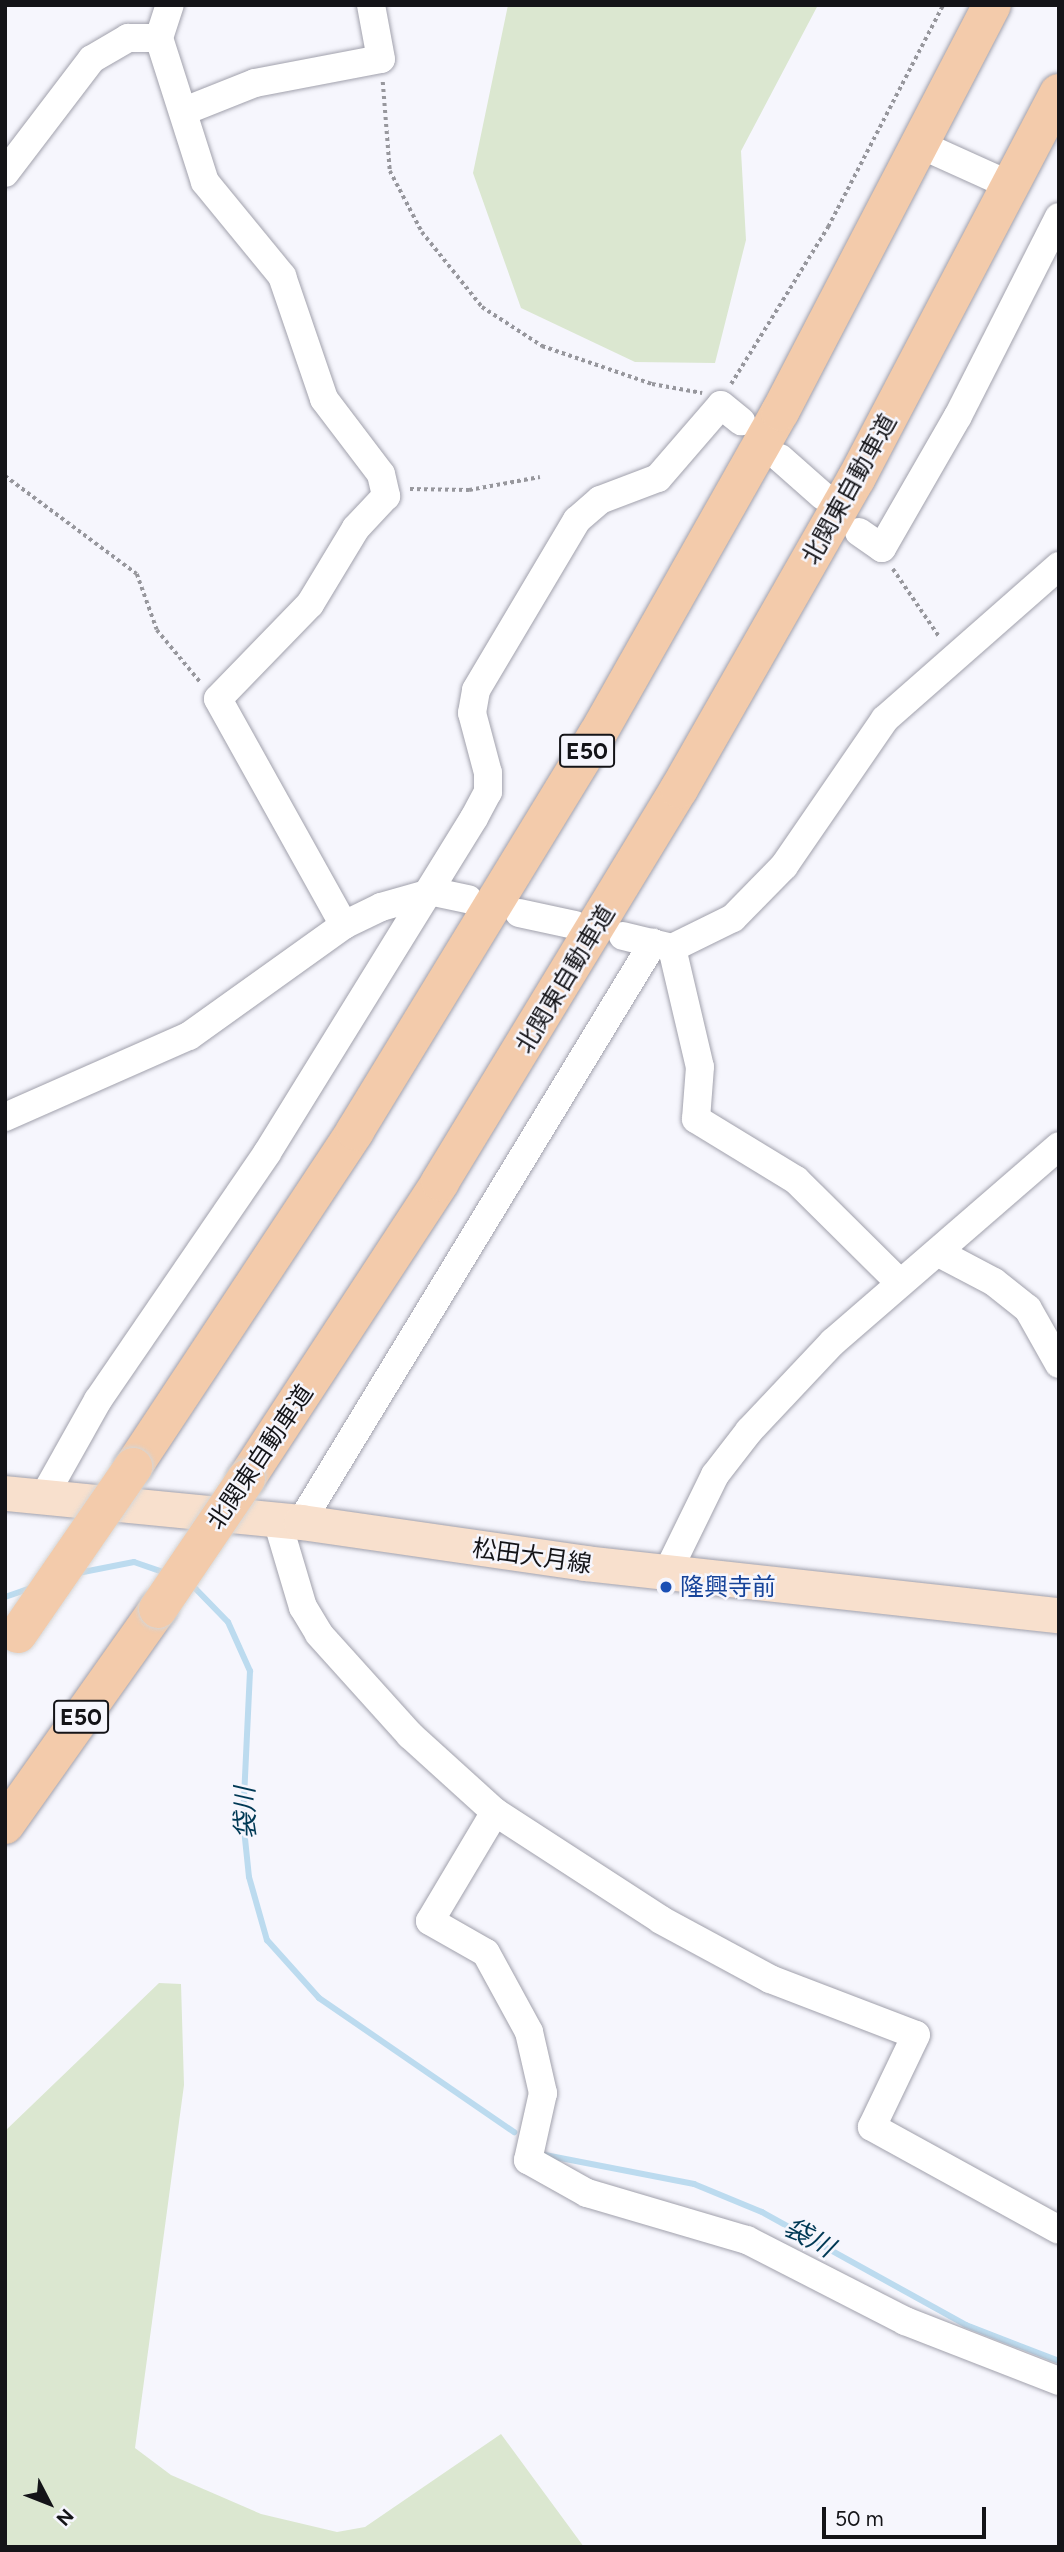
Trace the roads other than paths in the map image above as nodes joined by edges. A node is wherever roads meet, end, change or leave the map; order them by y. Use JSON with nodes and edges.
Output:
{"nodes":[{"id":1,"x":170,"y":5,"type":"edge"},
{"id":2,"x":371,"y":5,"type":"edge"},
{"id":3,"x":992,"y":5,"type":"edge"},
{"id":4,"x":159,"y":38,"type":"junction"},
{"id":5,"x":1059,"y":93,"type":"edge"},
{"id":6,"x":187,"y":110,"type":"junction"},
{"id":7,"x":921,"y":145,"type":"junction"},
{"id":8,"x":5,"y":173,"type":"edge"},
{"id":9,"x":1013,"y":186,"type":"junction"},
{"id":10,"x":1059,"y":217,"type":"edge"},
{"id":11,"x":731,"y":413,"type":"road end"},
{"id":12,"x":780,"y":457,"type":"dead end"},
{"id":13,"x":823,"y":496,"type":"dead end"},
{"id":14,"x":859,"y":532,"type":"dead end"},
{"id":15,"x":1059,"y":566,"type":"edge"},
{"id":16,"x":434,"y":891,"type":"junction"},
{"id":17,"x":468,"y":899,"type":"dead end"},
{"id":18,"x":519,"y":913,"type":"dead end"},
{"id":19,"x":344,"y":925,"type":"junction"},
{"id":20,"x":575,"y":925,"type":"dead end"},
{"id":21,"x":622,"y":936,"type":"dead end"},
{"id":22,"x":663,"y":945,"type":"junction"},
{"id":23,"x":5,"y":1117,"type":"edge"},
{"id":24,"x":1059,"y":1146,"type":"edge"},
{"id":25,"x":939,"y":1253,"type":"junction"},
{"id":26,"x":900,"y":1283,"type":"junction"},
{"id":27,"x":1059,"y":1364,"type":"edge"},
{"id":28,"x":5,"y":1493,"type":"edge"},
{"id":29,"x":43,"y":1498,"type":"junction"},
{"id":30,"x":289,"y":1521,"type":"junction"},
{"id":31,"x":667,"y":1573,"type":"junction"},
{"id":32,"x":1059,"y":1615,"type":"edge"},
{"id":33,"x":12,"y":1644,"type":"edge"},
{"id":34,"x":495,"y":1812,"type":"junction"},
{"id":35,"x":5,"y":1825,"type":"edge"},
{"id":36,"x":1059,"y":2230,"type":"edge"},
{"id":37,"x":1059,"y":2381,"type":"edge"}],
"edges":[{"from":1,"to":4,"type":"street"},
{"from":2,"to":6,"type":"street"},
{"from":3,"to":7,"type":"highway","number":"E50"},
{"from":4,"to":6,"type":"street"},
{"from":4,"to":8,"type":"street"},
{"from":5,"to":9,"type":"highway","name":"北関東自動車道","number":"E50"},
{"from":6,"to":19,"type":"street"},
{"from":7,"to":9,"type":"street"},
{"from":7,"to":33,"type":"highway","number":"E50","bridge":true},
{"from":9,"to":35,"type":"highway","name":"北関東自動車道","number":"E50","bridge":true},
{"from":10,"to":14,"type":"street"},
{"from":11,"to":16,"type":"street"},
{"from":12,"to":13,"type":"street"},
{"from":15,"to":22,"type":"street"},
{"from":16,"to":17,"type":"street"},
{"from":16,"to":19,"type":"street"},
{"from":16,"to":29,"type":"street"},
{"from":18,"to":20,"type":"street"},
{"from":19,"to":23,"type":"street"},
{"from":21,"to":22,"type":"street"},
{"from":22,"to":26,"type":"street"},
{"from":22,"to":30,"type":"street"},
{"from":24,"to":25,"type":"street"},
{"from":25,"to":26,"type":"street"},
{"from":25,"to":27,"type":"street"},
{"from":26,"to":31,"type":"street"},
{"from":28,"to":29,"type":"main road","name":"松田大月線"},
{"from":29,"to":30,"type":"main road","name":"松田大月線"},
{"from":30,"to":31,"type":"main road","name":"松田大月線"},
{"from":30,"to":34,"type":"street"},
{"from":31,"to":32,"type":"main road","name":"松田大月線"},
{"from":34,"to":36,"type":"street"},
{"from":34,"to":37,"type":"street"}]}
